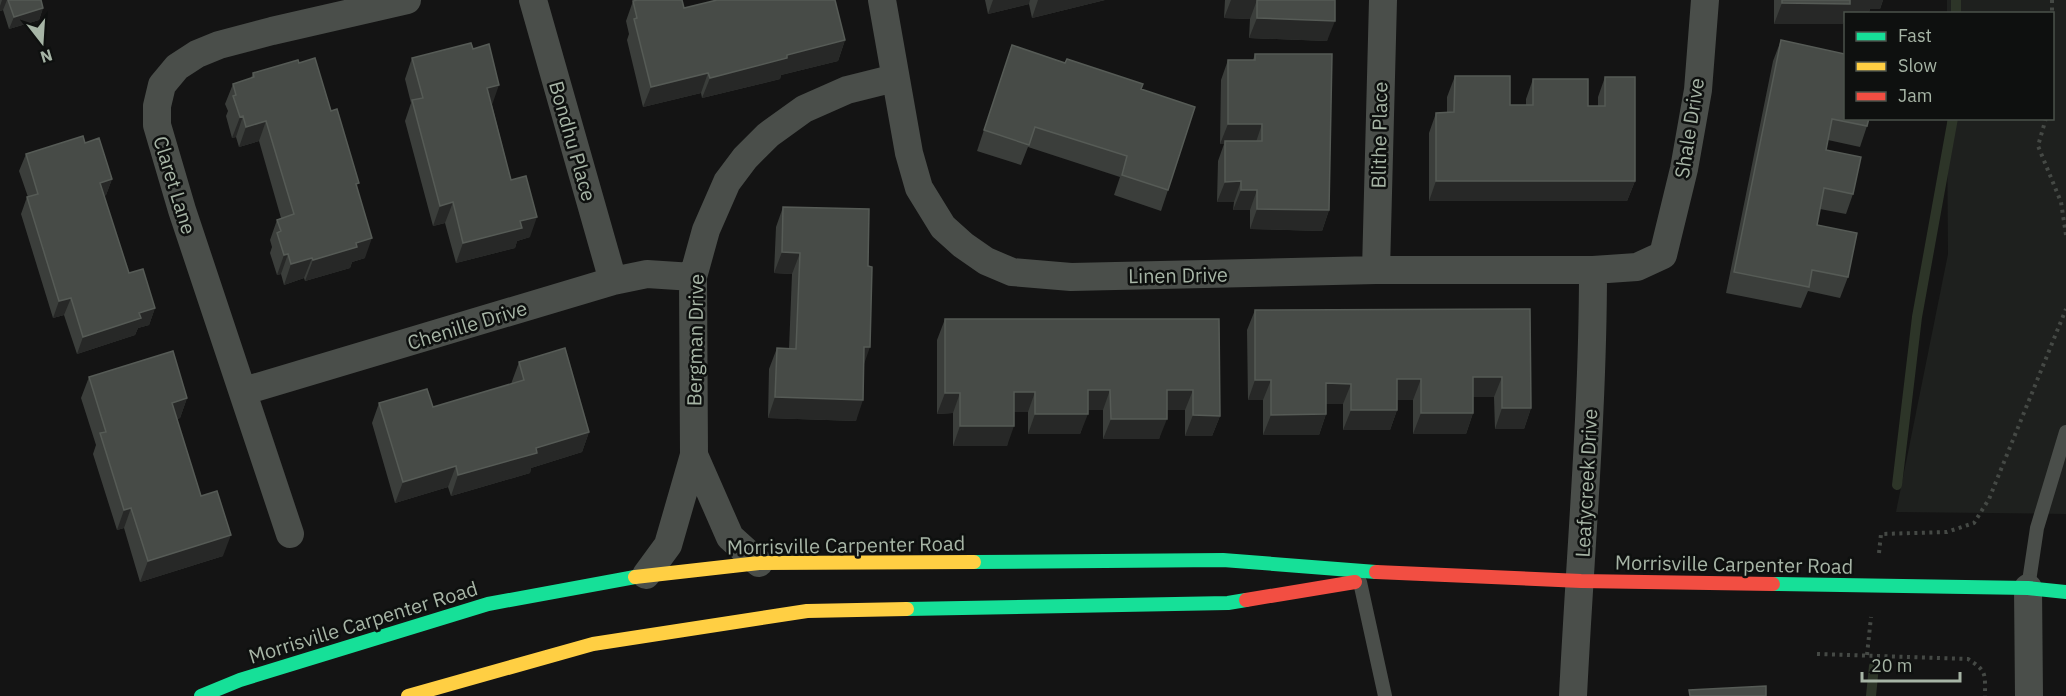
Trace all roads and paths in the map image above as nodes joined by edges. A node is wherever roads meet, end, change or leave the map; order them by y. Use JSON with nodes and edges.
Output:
{"nodes":[{"id":1,"x":407,"y":0,"type":"edge"},
{"id":2,"x":533,"y":0,"type":"edge"},
{"id":3,"x":882,"y":0,"type":"edge"},
{"id":4,"x":1383,"y":0,"type":"edge"},
{"id":5,"x":1705,"y":0,"type":"edge"},
{"id":6,"x":895,"y":78,"type":"junction"},
{"id":7,"x":2045,"y":120,"type":"edge"},
{"id":8,"x":2066,"y":235,"type":"edge"},
{"id":9,"x":1663,"y":255,"type":"joint"},
{"id":10,"x":1376,"y":270,"type":"junction"},
{"id":11,"x":1593,"y":270,"type":"junction"},
{"id":12,"x":693,"y":277,"type":"junction"},
{"id":13,"x":613,"y":281,"type":"junction"},
{"id":14,"x":2066,"y":309,"type":"edge"},
{"id":15,"x":244,"y":391,"type":"junction"},
{"id":16,"x":2066,"y":432,"type":"edge"},
{"id":17,"x":694,"y":454,"type":"junction"},
{"id":18,"x":290,"y":534,"type":"dead end"},
{"id":19,"x":1881,"y":534,"type":"dead end"},
{"id":20,"x":759,"y":563,"type":"junction"},
{"id":21,"x":1401,"y":574,"type":"junction"},
{"id":22,"x":646,"y":575,"type":"junction"},
{"id":23,"x":1581,"y":580,"type":"junction"},
{"id":24,"x":1360,"y":582,"type":"junction"},
{"id":25,"x":2028,"y":588,"type":"junction"},
{"id":26,"x":2066,"y":592,"type":"edge"},
{"id":27,"x":1817,"y":654,"type":"dead end"},
{"id":28,"x":201,"y":696,"type":"edge"},
{"id":29,"x":408,"y":696,"type":"edge"},
{"id":30,"x":1385,"y":696,"type":"edge"},
{"id":31,"x":1573,"y":696,"type":"edge"},
{"id":32,"x":1985,"y":696,"type":"edge"},
{"id":33,"x":2029,"y":696,"type":"edge"}],
"edges":[{"from":1,"to":15,"type":"street","name":"Claret Lane"},
{"from":2,"to":13,"type":"street","name":"Bondhu Place"},
{"from":3,"to":6,"type":"street","name":"Linen Drive"},
{"from":4,"to":10,"type":"street","name":"Blithe Place"},
{"from":5,"to":9,"type":"street","name":"Shale Drive"},
{"from":6,"to":10,"type":"street","name":"Linen Drive"},
{"from":6,"to":12,"type":"street","name":"Bergman Drive"},
{"from":7,"to":8,"type":"path"},
{"from":9,"to":11,"type":"street","name":"Linen Drive"},
{"from":10,"to":11,"type":"street","name":"Linen Drive"},
{"from":11,"to":23,"type":"street","name":"Leafycreek Drive"},
{"from":12,"to":13,"type":"street","name":"Chenille Drive"},
{"from":12,"to":17,"type":"street","name":"Bergman Drive"},
{"from":13,"to":15,"type":"street","name":"Chenille Drive"},
{"from":14,"to":19,"type":"path"},
{"from":15,"to":18,"type":"street","name":"Claret Lane"},
{"from":16,"to":25,"type":"lane"},
{"from":17,"to":20,"type":"street","name":"Bergman Drive"},
{"from":17,"to":22,"type":"street","name":"Bergman Drive"},
{"from":20,"to":21,"type":"main road","name":"Morrisville Carpenter Road"},
{"from":20,"to":22,"type":"main road","name":"Morrisville Carpenter Road"},
{"from":21,"to":23,"type":"main road","name":"Morrisville Carpenter Road"},
{"from":21,"to":24,"type":"main road","name":"Morrisville Carpenter Road"},
{"from":22,"to":28,"type":"main road","name":"Morrisville Carpenter Road"},
{"from":23,"to":25,"type":"main road","name":"Morrisville Carpenter Road"},
{"from":23,"to":31,"type":"street","name":"Leafycreek Drive"},
{"from":24,"to":29,"type":"main road","name":"Morrisville Carpenter Road"},
{"from":24,"to":30,"type":"lane"},
{"from":25,"to":26,"type":"main road","name":"Morrisville Carpenter Road"},
{"from":25,"to":33,"type":"street"},
{"from":27,"to":32,"type":"path"}]}
